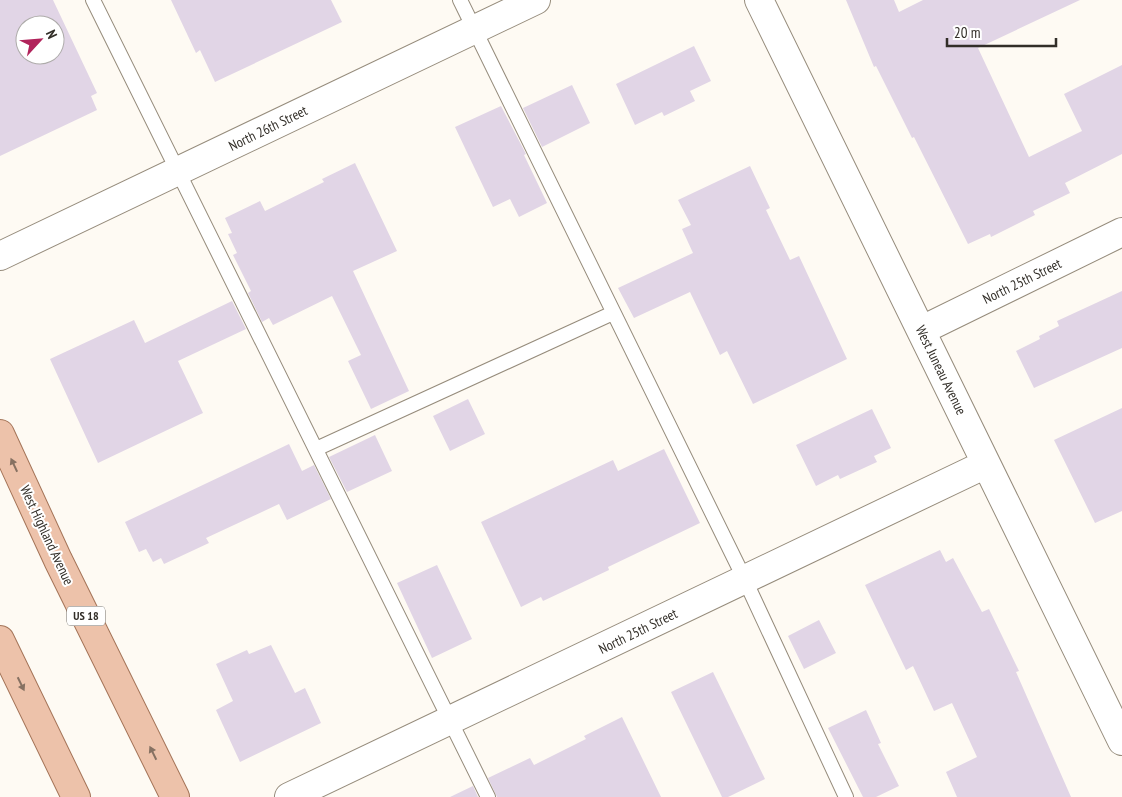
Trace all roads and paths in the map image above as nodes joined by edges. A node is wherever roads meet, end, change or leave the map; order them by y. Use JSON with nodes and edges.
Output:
{"nodes":[{"id":1,"x":93,"y":0,"type":"edge"},
{"id":2,"x":460,"y":0,"type":"edge"},
{"id":3,"x":536,"y":0,"type":"edge"},
{"id":4,"x":759,"y":0,"type":"edge"},
{"id":5,"x":474,"y":30,"type":"junction"},
{"id":6,"x":178,"y":171,"type":"junction"},
{"id":7,"x":1122,"y":232,"type":"edge"},
{"id":8,"x":0,"y":256,"type":"edge"},
{"id":9,"x":613,"y":312,"type":"junction"},
{"id":10,"x":922,"y":330,"type":"junction"},
{"id":11,"x":0,"y":434,"type":"edge"},
{"id":12,"x":316,"y":449,"type":"junction"},
{"id":13,"x":986,"y":464,"type":"junction"},
{"id":14,"x":745,"y":580,"type":"junction"},
{"id":15,"x":0,"y":640,"type":"edge"},
{"id":16,"x":451,"y":720,"type":"junction"},
{"id":17,"x":1122,"y":741,"type":"edge"},
{"id":18,"x":76,"y":797,"type":"edge"},
{"id":19,"x":174,"y":797,"type":"edge"},
{"id":20,"x":289,"y":797,"type":"edge"},
{"id":21,"x":488,"y":797,"type":"edge"},
{"id":22,"x":846,"y":797,"type":"edge"}],
"edges":[{"from":1,"to":6,"type":"lane"},
{"from":2,"to":5,"type":"lane"},
{"from":3,"to":5,"type":"street","name":"North 26th Street"},
{"from":4,"to":10,"type":"street","name":"West Juneau Avenue"},
{"from":5,"to":6,"type":"street","name":"North 26th Street"},
{"from":5,"to":9,"type":"lane"},
{"from":6,"to":8,"type":"street","name":"North 26th Street"},
{"from":6,"to":12,"type":"lane"},
{"from":7,"to":10,"type":"street","name":"North 25th Street"},
{"from":9,"to":12,"type":"lane"},
{"from":9,"to":14,"type":"lane"},
{"from":10,"to":13,"type":"street","name":"West Juneau Avenue"},
{"from":19,"to":11,"type":"main road","name":"West Highland Avenue","number":"US 18","one_way":true},
{"from":12,"to":16,"type":"lane"},
{"from":13,"to":14,"type":"street","name":"North 25th Street"},
{"from":13,"to":17,"type":"street","name":"West Juneau Avenue"},
{"from":14,"to":16,"type":"street","name":"North 25th Street"},
{"from":14,"to":22,"type":"lane"},
{"from":15,"to":18,"type":"main road","one_way":true},
{"from":16,"to":20,"type":"street","name":"North 25th Street"},
{"from":16,"to":21,"type":"lane"}]}
